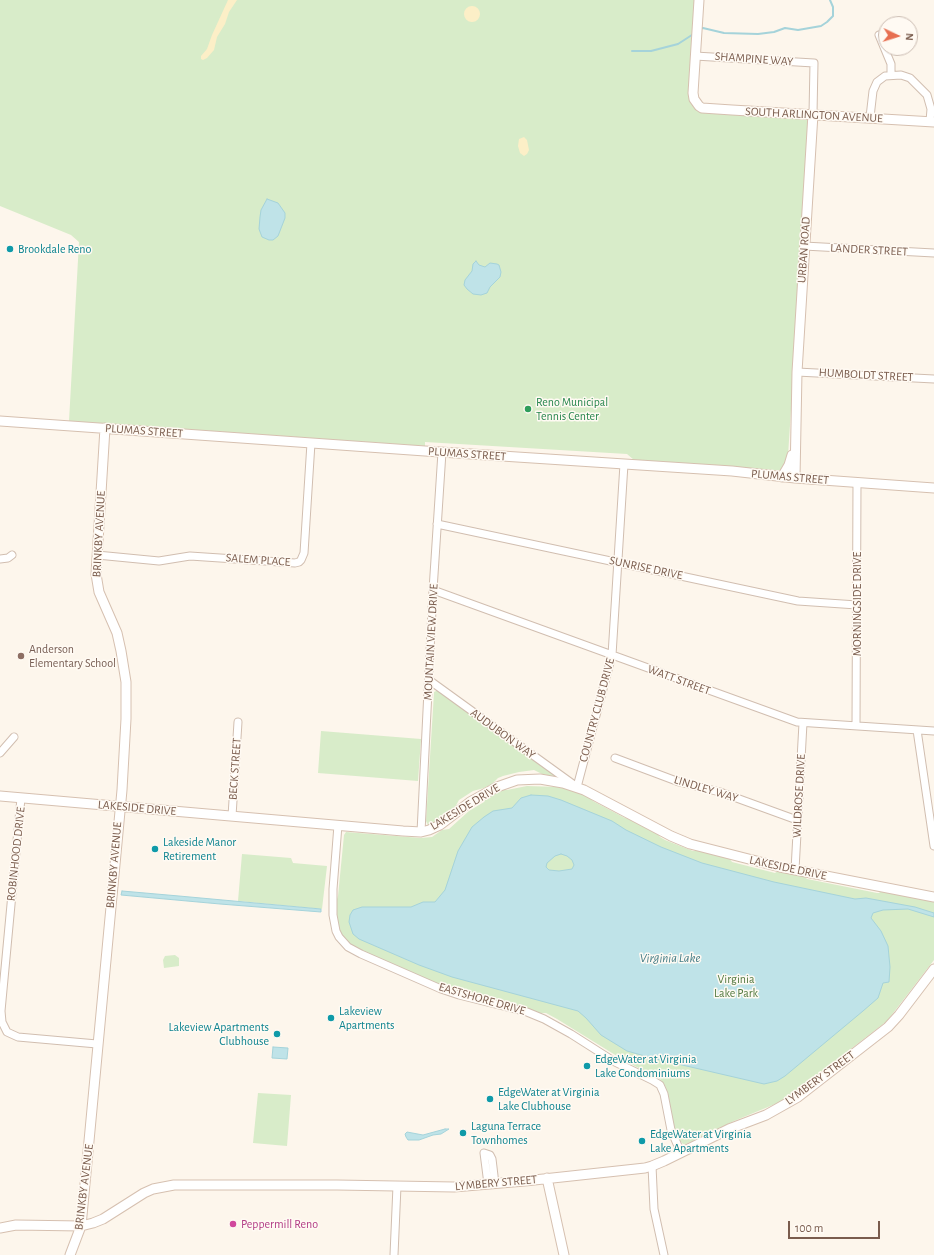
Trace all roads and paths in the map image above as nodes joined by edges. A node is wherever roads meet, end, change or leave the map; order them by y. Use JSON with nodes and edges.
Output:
{"nodes":[{"id":1,"x":698,"y":0,"type":"edge"},
{"id":2,"x":695,"y":56,"type":"junction"},
{"id":3,"x":887,"y":56,"type":"edge"},
{"id":4,"x":814,"y":63,"type":"joint"},
{"id":5,"x":891,"y":75,"type":"junction"},
{"id":6,"x":813,"y":114,"type":"junction"},
{"id":7,"x":870,"y":117,"type":"junction"},
{"id":8,"x":932,"y":122,"type":"edge"},
{"id":9,"x":804,"y":246,"type":"junction"},
{"id":10,"x":934,"y":253,"type":"edge"},
{"id":11,"x":797,"y":372,"type":"junction"},
{"id":12,"x":934,"y":379,"type":"edge"},
{"id":13,"x":0,"y":421,"type":"edge"},
{"id":14,"x":105,"y":428,"type":"junction"},
{"id":15,"x":795,"y":436,"type":"junction"},
{"id":16,"x":311,"y":443,"type":"junction"},
{"id":17,"x":442,"y":452,"type":"junction"},
{"id":18,"x":624,"y":464,"type":"junction"},
{"id":19,"x":782,"y":477,"type":"junction"},
{"id":20,"x":795,"y":478,"type":"junction"},
{"id":21,"x":858,"y":482,"type":"junction"},
{"id":22,"x":934,"y":488,"type":"edge"},
{"id":23,"x":437,"y":524,"type":"junction"},
{"id":24,"x":12,"y":555,"type":"dead end"},
{"id":25,"x":97,"y":555,"type":"junction"},
{"id":26,"x":0,"y":559,"type":"edge"},
{"id":27,"x":617,"y":562,"type":"junction"},
{"id":28,"x":433,"y":590,"type":"junction"},
{"id":29,"x":857,"y":605,"type":"junction"},
{"id":30,"x":612,"y":655,"type":"junction"},
{"id":31,"x":429,"y":680,"type":"junction"},
{"id":32,"x":238,"y":722,"type":"dead end"},
{"id":33,"x":803,"y":723,"type":"junction"},
{"id":34,"x":856,"y":726,"type":"junction"},
{"id":35,"x":917,"y":730,"type":"junction"},
{"id":36,"x":934,"y":731,"type":"edge"},
{"id":37,"x":14,"y":737,"type":"dead end"},
{"id":38,"x":0,"y":753,"type":"edge"},
{"id":39,"x":615,"y":758,"type":"dead end"},
{"id":40,"x":577,"y":787,"type":"junction"},
{"id":41,"x":0,"y":796,"type":"edge"},
{"id":42,"x":21,"y":798,"type":"junction"},
{"id":43,"x":120,"y":807,"type":"junction"},
{"id":44,"x":232,"y":816,"type":"junction"},
{"id":45,"x":797,"y":820,"type":"junction"},
{"id":46,"x":338,"y":825,"type":"junction"},
{"id":47,"x":421,"y":832,"type":"junction"},
{"id":48,"x":934,"y":846,"type":"edge"},
{"id":49,"x":795,"y":870,"type":"junction"},
{"id":50,"x":934,"y":898,"type":"edge"},
{"id":51,"x":934,"y":970,"type":"edge"},
{"id":52,"x":97,"y":1044,"type":"junction"},
{"id":53,"x":681,"y":1153,"type":"junction"},
{"id":54,"x":652,"y":1166,"type":"junction"},
{"id":55,"x":547,"y":1178,"type":"junction"},
{"id":56,"x":397,"y":1186,"type":"junction"},
{"id":57,"x":81,"y":1226,"type":"junction"},
{"id":58,"x":0,"y":1228,"type":"edge"},
{"id":59,"x":70,"y":1255,"type":"edge"},
{"id":60,"x":394,"y":1255,"type":"edge"},
{"id":61,"x":564,"y":1255,"type":"edge"},
{"id":62,"x":664,"y":1255,"type":"edge"}],
"edges":[{"from":1,"to":2,"type":"street"},
{"from":2,"to":4,"type":"street","name":"SHAMPINE WAY"},
{"from":2,"to":6,"type":"street","name":"SOUTH ARLINGTON AVENUE"},
{"from":3,"to":5,"type":"street"},
{"from":4,"to":6,"type":"street","name":"URBAN ROAD"},
{"from":5,"to":7,"type":"street"},
{"from":5,"to":8,"type":"street"},
{"from":6,"to":7,"type":"street","name":"SOUTH ARLINGTON AVENUE"},
{"from":6,"to":9,"type":"street","name":"URBAN ROAD"},
{"from":7,"to":8,"type":"street","name":"SOUTH ARLINGTON AVENUE"},
{"from":9,"to":10,"type":"street","name":"LANDER STREET"},
{"from":9,"to":11,"type":"street","name":"URBAN ROAD"},
{"from":11,"to":12,"type":"street","name":"HUMBOLDT STREET"},
{"from":11,"to":15,"type":"street","name":"URBAN ROAD"},
{"from":13,"to":14,"type":"street","name":"PLUMAS STREET"},
{"from":14,"to":16,"type":"street","name":"PLUMAS STREET"},
{"from":14,"to":25,"type":"street","name":"BRINKBY AVENUE"},
{"from":15,"to":19,"type":"street","name":"URBAN ROAD"},
{"from":15,"to":20,"type":"street","name":"URBAN ROAD"},
{"from":16,"to":17,"type":"street","name":"PLUMAS STREET"},
{"from":16,"to":25,"type":"street","name":"SALEM PLACE"},
{"from":17,"to":18,"type":"street","name":"PLUMAS STREET"},
{"from":17,"to":23,"type":"street","name":"MOUNTAIN VIEW DRIVE"},
{"from":18,"to":19,"type":"street","name":"PLUMAS STREET"},
{"from":18,"to":27,"type":"street","name":"COUNTRY CLUB DRIVE"},
{"from":19,"to":20,"type":"street","name":"PLUMAS STREET"},
{"from":20,"to":21,"type":"street","name":"PLUMAS STREET"},
{"from":21,"to":22,"type":"street","name":"PLUMAS STREET"},
{"from":21,"to":29,"type":"street","name":"MORNINGSIDE DRIVE"},
{"from":23,"to":27,"type":"street","name":"SUNRISE DRIVE"},
{"from":23,"to":28,"type":"street","name":"MOUNTAIN VIEW DRIVE"},
{"from":24,"to":26,"type":"street"},
{"from":25,"to":43,"type":"street","name":"BRINKBY AVENUE"},
{"from":27,"to":29,"type":"street","name":"SUNRISE DRIVE"},
{"from":27,"to":30,"type":"street","name":"COUNTRY CLUB DRIVE"},
{"from":28,"to":30,"type":"street","name":"WATT STREET"},
{"from":28,"to":31,"type":"street","name":"MOUNTAIN VIEW DRIVE"},
{"from":29,"to":34,"type":"street","name":"MORNINGSIDE DRIVE"},
{"from":30,"to":33,"type":"street","name":"WATT STREET"},
{"from":30,"to":40,"type":"street","name":"COUNTRY CLUB DRIVE"},
{"from":31,"to":40,"type":"street","name":"AUDUBON WAY"},
{"from":31,"to":47,"type":"street","name":"MOUNTAIN VIEW DRIVE"},
{"from":32,"to":44,"type":"street","name":"BECK STREET"},
{"from":33,"to":34,"type":"street","name":"WATT STREET"},
{"from":33,"to":45,"type":"street","name":"WILDROSE DRIVE"},
{"from":34,"to":35,"type":"street","name":"WATT STREET"},
{"from":35,"to":36,"type":"street","name":"WATT STREET"},
{"from":35,"to":48,"type":"street"},
{"from":37,"to":38,"type":"street"},
{"from":39,"to":45,"type":"street","name":"LINDLEY WAY"},
{"from":40,"to":47,"type":"street","name":"LAKESIDE DRIVE"},
{"from":40,"to":49,"type":"street","name":"LAKESIDE DRIVE"},
{"from":41,"to":42,"type":"street","name":"LAKESIDE DRIVE"},
{"from":42,"to":43,"type":"street","name":"LAKESIDE DRIVE"},
{"from":42,"to":52,"type":"street","name":"ROBINHOOD DRIVE"},
{"from":43,"to":44,"type":"street","name":"LAKESIDE DRIVE"},
{"from":43,"to":52,"type":"street","name":"BRINKBY AVENUE"},
{"from":44,"to":46,"type":"street","name":"LAKESIDE DRIVE"},
{"from":45,"to":49,"type":"street","name":"WILDROSE DRIVE"},
{"from":46,"to":47,"type":"street","name":"LAKESIDE DRIVE"},
{"from":46,"to":53,"type":"street","name":"EASTSHORE DRIVE"},
{"from":49,"to":50,"type":"street","name":"LAKESIDE DRIVE"},
{"from":51,"to":53,"type":"street","name":"LYMBERY STREET"},
{"from":52,"to":57,"type":"street","name":"BRINKBY AVENUE"},
{"from":53,"to":54,"type":"street","name":"LYMBERY STREET"},
{"from":54,"to":55,"type":"street","name":"LYMBERY STREET"},
{"from":54,"to":62,"type":"street"},
{"from":55,"to":56,"type":"street","name":"LYMBERY STREET"},
{"from":55,"to":61,"type":"street"},
{"from":56,"to":57,"type":"street","name":"LYMBERY STREET"},
{"from":56,"to":60,"type":"street"},
{"from":57,"to":58,"type":"street","name":"LYMBERY STREET"},
{"from":57,"to":59,"type":"street","name":"BRINKBY AVENUE"}]}
